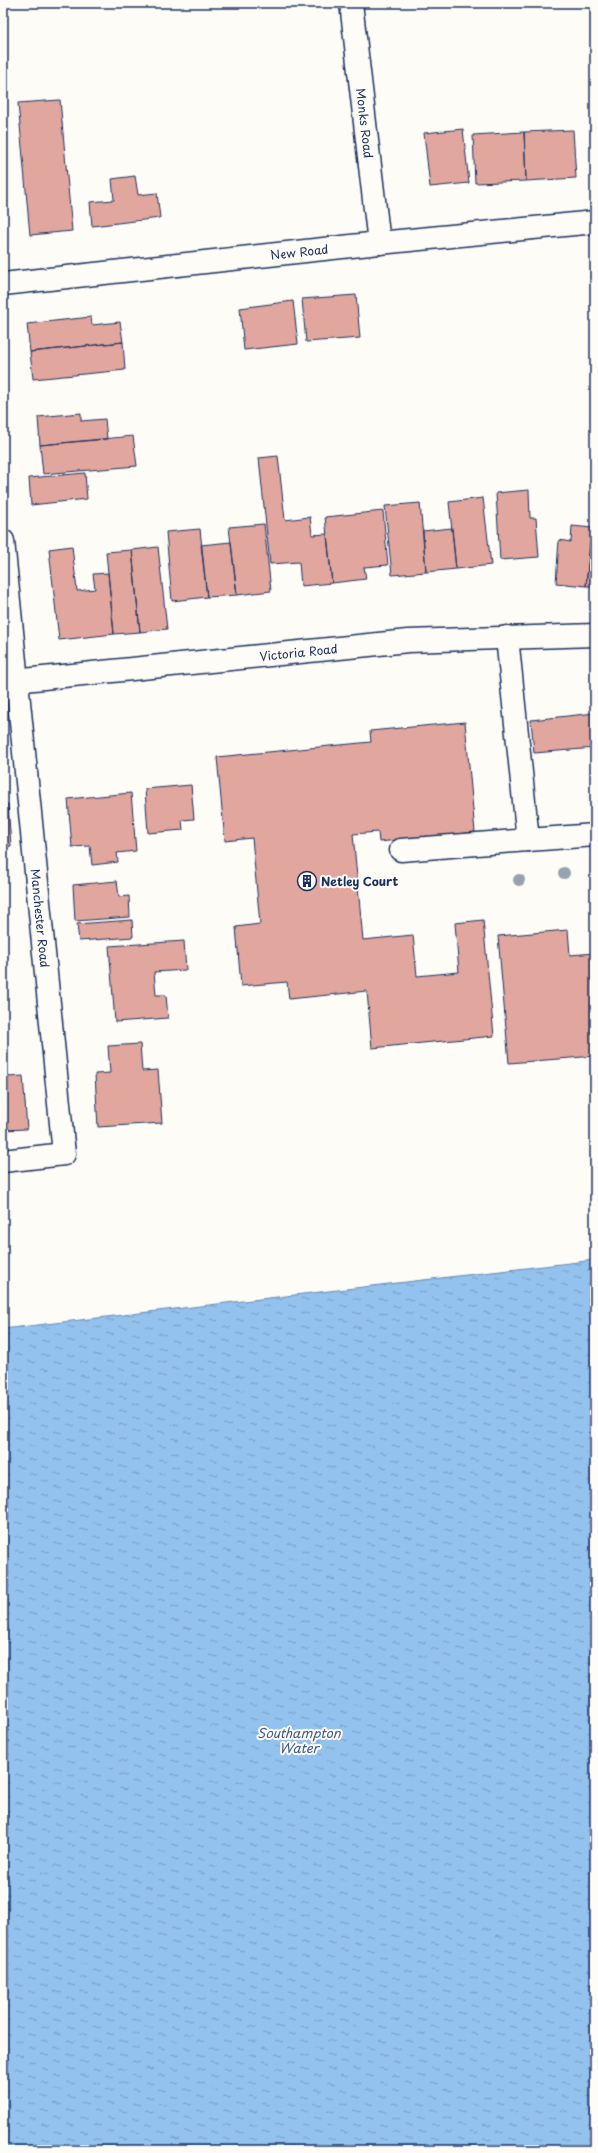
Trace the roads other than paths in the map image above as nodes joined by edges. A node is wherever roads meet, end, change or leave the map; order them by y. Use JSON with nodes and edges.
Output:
{"nodes":[{"id":1,"x":351,"y":3,"type":"edge"},
{"id":2,"x":595,"y":222,"type":"edge"},
{"id":3,"x":379,"y":242,"type":"junction"},
{"id":4,"x":3,"y":284,"type":"edge"},
{"id":5,"x":3,"y":541,"type":"edge"},
{"id":6,"x":595,"y":635,"type":"edge"},
{"id":7,"x":507,"y":637,"type":"junction"},
{"id":8,"x":10,"y":681,"type":"edge"},
{"id":9,"x":595,"y":836,"type":"edge"},
{"id":10,"x":528,"y":840,"type":"junction"},
{"id":11,"x":401,"y":850,"type":"dead end"},
{"id":12,"x":3,"y":1161,"type":"edge"}],
"edges":[{"from":1,"to":3,"type":"street","name":"Monks Road"},
{"from":2,"to":3,"type":"street","name":"New Road"},
{"from":3,"to":4,"type":"street","name":"New Road"},
{"from":5,"to":8,"type":"street","name":"Manchester Road"},
{"from":6,"to":7,"type":"street","name":"Victoria Road"},
{"from":7,"to":8,"type":"street","name":"Victoria Road"},
{"from":7,"to":10,"type":"street"},
{"from":8,"to":12,"type":"street","name":"Manchester Road"},
{"from":9,"to":10,"type":"street"},
{"from":10,"to":11,"type":"street"}]}
